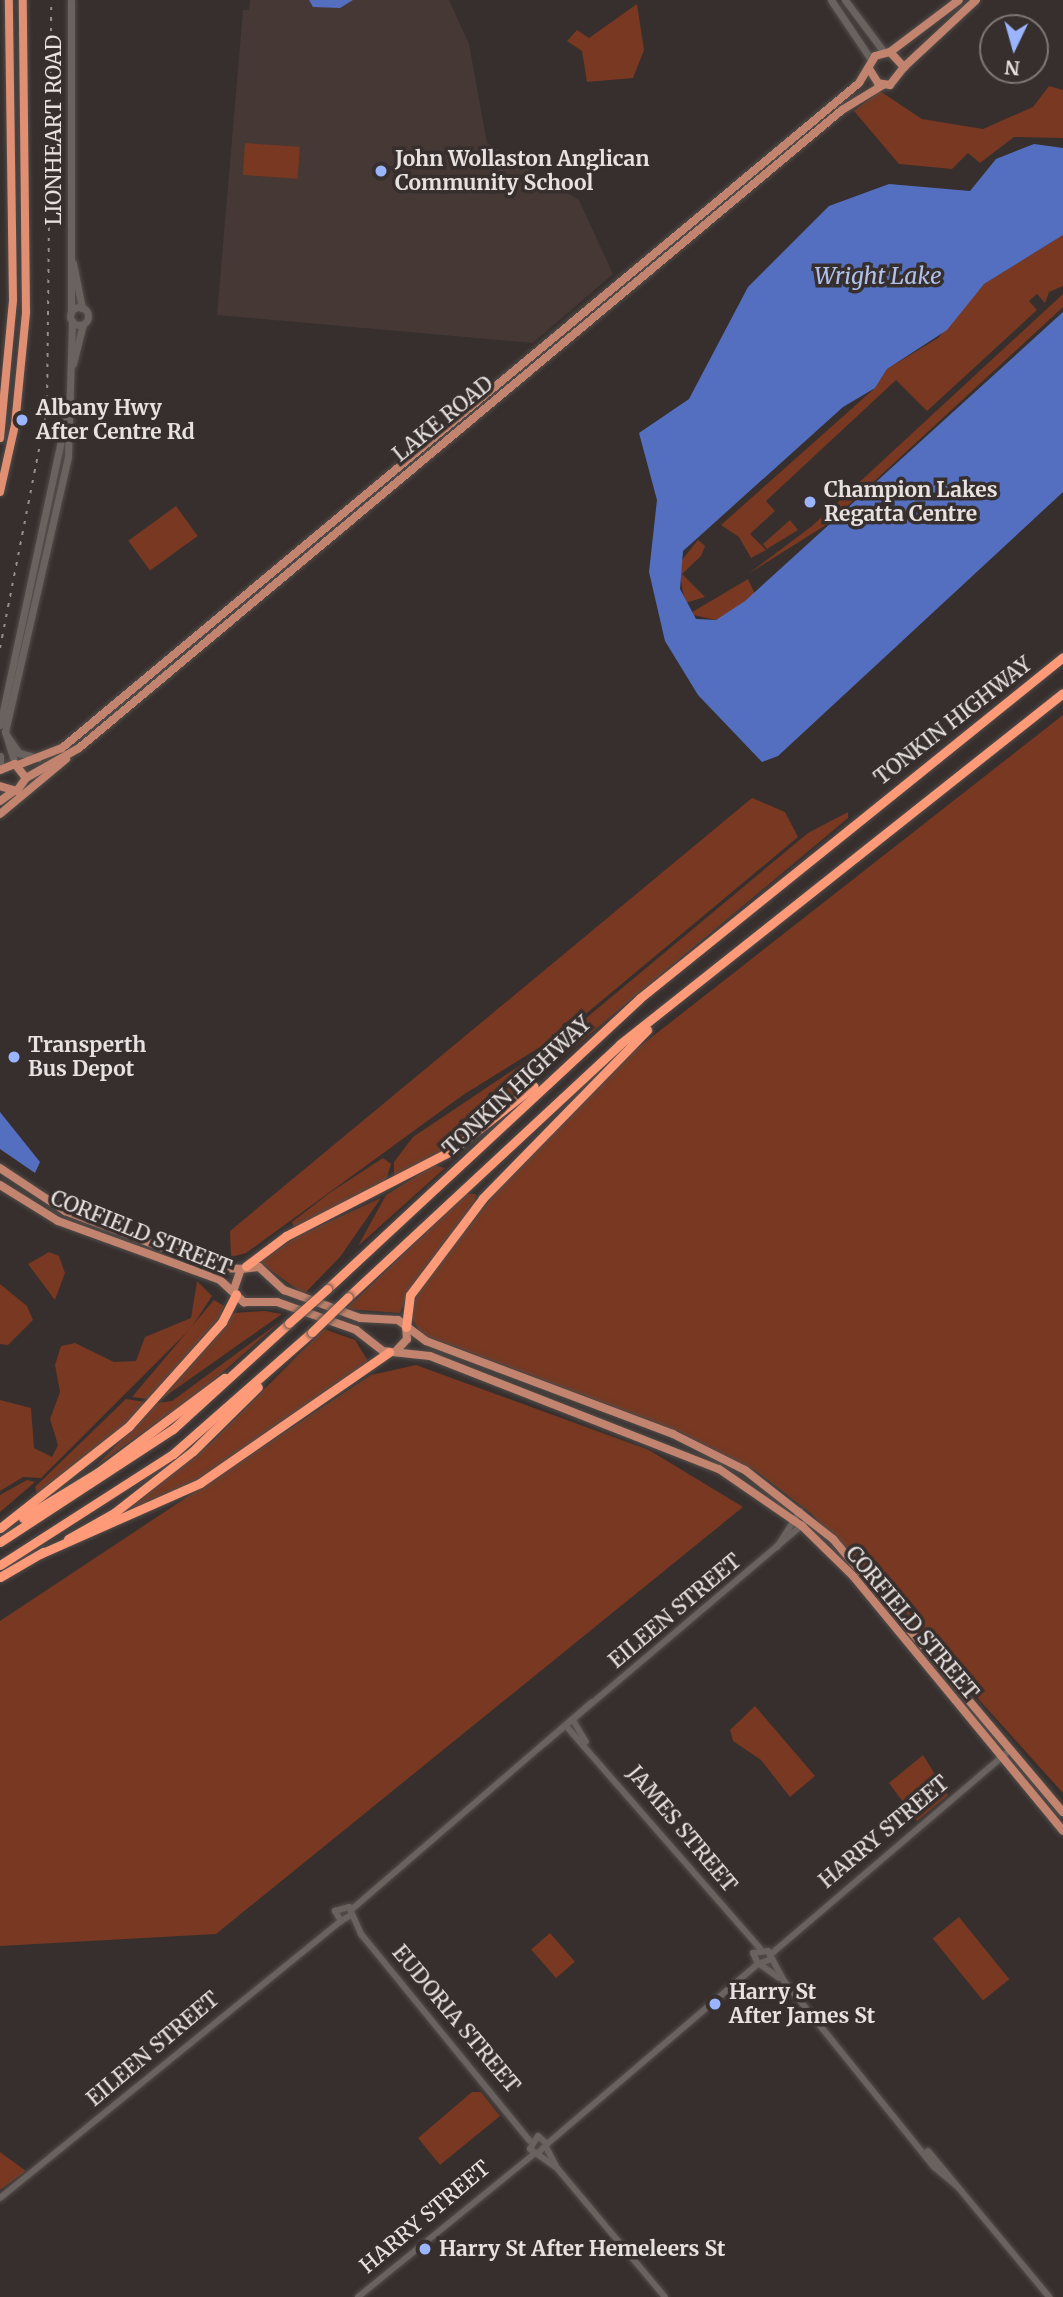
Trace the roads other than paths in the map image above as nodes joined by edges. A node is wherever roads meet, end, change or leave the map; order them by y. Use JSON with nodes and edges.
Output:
{"nodes":[{"id":1,"x":9,"y":0,"type":"edge"},
{"id":2,"x":23,"y":0,"type":"edge"},
{"id":3,"x":71,"y":0,"type":"edge"},
{"id":4,"x":831,"y":0,"type":"edge"},
{"id":5,"x":845,"y":0,"type":"edge"},
{"id":6,"x":959,"y":0,"type":"edge"},
{"id":7,"x":976,"y":0,"type":"edge"},
{"id":8,"x":9,"y":20,"type":"junction"},
{"id":9,"x":24,"y":20,"type":"junction"},
{"id":10,"x":887,"y":52,"type":"junction"},
{"id":11,"x":872,"y":61,"type":"junction"},
{"id":12,"x":904,"y":67,"type":"junction"},
{"id":13,"x":870,"y":70,"type":"junction"},
{"id":14,"x":883,"y":85,"type":"junction"},
{"id":15,"x":72,"y":259,"type":"junction"},
{"id":16,"x":82,"y":308,"type":"junction"},
{"id":17,"x":26,"y":312,"type":"junction"},
{"id":18,"x":71,"y":312,"type":"junction"},
{"id":19,"x":13,"y":313,"type":"junction"},
{"id":20,"x":72,"y":321,"type":"junction"},
{"id":21,"x":83,"y":324,"type":"junction"},
{"id":22,"x":71,"y":368,"type":"junction"},
{"id":23,"x":72,"y":393,"type":"junction"},
{"id":24,"x":0,"y":438,"type":"edge"},
{"id":25,"x":0,"y":492,"type":"edge"},
{"id":26,"x":1063,"y":657,"type":"edge"},
{"id":27,"x":1063,"y":693,"type":"edge"},
{"id":28,"x":0,"y":725,"type":"edge"},
{"id":29,"x":5,"y":732,"type":"junction"},
{"id":30,"x":71,"y":754,"type":"junction"},
{"id":31,"x":0,"y":756,"type":"edge"},
{"id":32,"x":45,"y":758,"type":"junction"},
{"id":33,"x":16,"y":765,"type":"junction"},
{"id":34,"x":0,"y":770,"type":"edge"},
{"id":35,"x":26,"y":778,"type":"junction"},
{"id":36,"x":0,"y":786,"type":"edge"},
{"id":37,"x":13,"y":792,"type":"junction"},
{"id":38,"x":0,"y":801,"type":"edge"},
{"id":39,"x":0,"y":814,"type":"edge"},
{"id":40,"x":680,"y":996,"type":"junction"},
{"id":41,"x":582,"y":1048,"type":"junction"},
{"id":42,"x":0,"y":1167,"type":"edge"},
{"id":43,"x":0,"y":1185,"type":"edge"},
{"id":44,"x":243,"y":1268,"type":"junction"},
{"id":45,"x":235,"y":1292,"type":"junction"},
{"id":46,"x":406,"y":1327,"type":"junction"},
{"id":47,"x":300,"y":1342,"type":"junction"},
{"id":48,"x":260,"y":1350,"type":"junction"},
{"id":49,"x":392,"y":1352,"type":"junction"},
{"id":50,"x":800,"y":1511,"type":"junction"},
{"id":51,"x":808,"y":1517,"type":"junction"},
{"id":52,"x":793,"y":1520,"type":"junction"},
{"id":53,"x":802,"y":1526,"type":"junction"},
{"id":54,"x":0,"y":1529,"type":"edge"},
{"id":55,"x":0,"y":1542,"type":"edge"},
{"id":56,"x":776,"y":1549,"type":"junction"},
{"id":57,"x":40,"y":1554,"type":"junction"},
{"id":58,"x":0,"y":1565,"type":"edge"},
{"id":59,"x":0,"y":1577,"type":"edge"},
{"id":60,"x":893,"y":1604,"type":"junction"},
{"id":61,"x":899,"y":1633,"type":"junction"},
{"id":62,"x":570,"y":1724,"type":"junction"},
{"id":63,"x":1011,"y":1749,"type":"junction"},
{"id":64,"x":1001,"y":1757,"type":"junction"},
{"id":65,"x":1063,"y":1812,"type":"edge"},
{"id":66,"x":1063,"y":1831,"type":"edge"},
{"id":67,"x":349,"y":1910,"type":"junction"},
{"id":68,"x":335,"y":1913,"type":"junction"},
{"id":69,"x":343,"y":1921,"type":"junction"},
{"id":70,"x":323,"y":1930,"type":"junction"},
{"id":71,"x":361,"y":1934,"type":"junction"},
{"id":72,"x":761,"y":1956,"type":"junction"},
{"id":73,"x":523,"y":2126,"type":"junction"},
{"id":74,"x":559,"y":2129,"type":"junction"},
{"id":75,"x":539,"y":2136,"type":"junction"},
{"id":76,"x":530,"y":2143,"type":"junction"},
{"id":77,"x":546,"y":2145,"type":"junction"},
{"id":78,"x":537,"y":2153,"type":"junction"},
{"id":79,"x":516,"y":2164,"type":"junction"},
{"id":80,"x":557,"y":2168,"type":"junction"},
{"id":81,"x":2,"y":2196,"type":"edge"},
{"id":82,"x":358,"y":2297,"type":"edge"},
{"id":83,"x":665,"y":2297,"type":"edge"},
{"id":84,"x":1049,"y":2297,"type":"edge"}],
"edges":[{"from":1,"to":8,"type":"highway"},
{"from":2,"to":9,"type":"highway"},
{"from":3,"to":15,"type":"main road","name":"LIONHEART ROAD"},
{"from":4,"to":11,"type":"main road"},
{"from":5,"to":10,"type":"main road"},
{"from":6,"to":10,"type":"main road"},
{"from":7,"to":12,"type":"main road"},
{"from":8,"to":9,"type":"highway"},
{"from":8,"to":19,"type":"highway"},
{"from":9,"to":17,"type":"highway"},
{"from":10,"to":11,"type":"main road"},
{"from":10,"to":12,"type":"main road"},
{"from":11,"to":13,"type":"main road"},
{"from":12,"to":14,"type":"main road"},
{"from":13,"to":14,"type":"main road"},
{"from":13,"to":32,"type":"main road","name":"LAKE ROAD"},
{"from":14,"to":30,"type":"main road","name":"LAKE ROAD"},
{"from":15,"to":16,"type":"main road","name":"LIONHEART ROAD"},
{"from":15,"to":18,"type":"main road","name":"LIONHEART ROAD"},
{"from":16,"to":18,"type":"main road"},
{"from":16,"to":21,"type":"main road","name":"LIONHEART ROAD"},
{"from":17,"to":19,"type":"highway"},
{"from":17,"to":25,"type":"highway"},
{"from":18,"to":20,"type":"main road","name":"LIONHEART ROAD"},
{"from":19,"to":24,"type":"highway"},
{"from":20,"to":21,"type":"main road"},
{"from":20,"to":22,"type":"main road"},
{"from":21,"to":22,"type":"main road"},
{"from":22,"to":23,"type":"main road"},
{"from":23,"to":28,"type":"main road"},
{"from":23,"to":29,"type":"main road"},
{"from":26,"to":41,"type":"highway","name":"TONKIN HIGHWAY"},
{"from":27,"to":40,"type":"highway","name":"TONKIN HIGHWAY"},
{"from":29,"to":32,"type":"main road"},
{"from":29,"to":33,"type":"main road"},
{"from":30,"to":35,"type":"main road","name":"LAKE ROAD"},
{"from":30,"to":39,"type":"main road"},
{"from":31,"to":34,"type":"main road"},
{"from":32,"to":33,"type":"main road","name":"LAKE ROAD"},
{"from":33,"to":34,"type":"main road","name":"LAKE ROAD"},
{"from":33,"to":35,"type":"main road"},
{"from":35,"to":37,"type":"main road","name":"LAKE ROAD"},
{"from":36,"to":37,"type":"main road"},
{"from":37,"to":38,"type":"main road"},
{"from":40,"to":46,"type":"highway"},
{"from":40,"to":47,"type":"highway","name":"TONKIN HIGHWAY","bridge":true},
{"from":41,"to":44,"type":"highway"},
{"from":41,"to":48,"type":"highway","name":"TONKIN HIGHWAY","bridge":true},
{"from":42,"to":44,"type":"main road","name":"CORFIELD STREET"},
{"from":43,"to":45,"type":"main road","name":"CORFIELD STREET"},
{"from":44,"to":45,"type":"main road","name":"CORFIELD STREET"},
{"from":44,"to":46,"type":"main road","name":"CORFIELD STREET"},
{"from":45,"to":49,"type":"main road","name":"CORFIELD STREET"},
{"from":45,"to":54,"type":"highway"},
{"from":46,"to":49,"type":"main road"},
{"from":46,"to":50,"type":"main road","name":"CORFIELD STREET"},
{"from":47,"to":57,"type":"highway"},
{"from":47,"to":58,"type":"highway","name":"TONKIN HIGHWAY"},
{"from":48,"to":54,"type":"highway"},
{"from":48,"to":55,"type":"highway","name":"TONKIN HIGHWAY"},
{"from":49,"to":52,"type":"main road","name":"CORFIELD STREET"},
{"from":49,"to":57,"type":"highway"},
{"from":50,"to":51,"type":"main road","name":"CORFIELD STREET"},
{"from":50,"to":52,"type":"street","name":"EILEEN STREET"},
{"from":51,"to":53,"type":"street","name":"EILEEN STREET"},
{"from":51,"to":60,"type":"main road","name":"CORFIELD STREET"},
{"from":52,"to":53,"type":"main road","name":"CORFIELD STREET"},
{"from":52,"to":56,"type":"street","name":"EILEEN STREET"},
{"from":53,"to":56,"type":"street","name":"EILEEN STREET"},
{"from":53,"to":61,"type":"main road","name":"CORFIELD STREET"},
{"from":56,"to":62,"type":"street","name":"EILEEN STREET"},
{"from":57,"to":59,"type":"highway"},
{"from":60,"to":61,"type":"main road"},
{"from":60,"to":63,"type":"main road","name":"CORFIELD STREET"},
{"from":61,"to":64,"type":"main road","name":"CORFIELD STREET"},
{"from":62,"to":67,"type":"street","name":"EILEEN STREET"},
{"from":62,"to":72,"type":"street","name":"JAMES STREET"},
{"from":63,"to":64,"type":"street","name":"HARRY STREET"},
{"from":63,"to":65,"type":"main road","name":"CORFIELD STREET"},
{"from":64,"to":66,"type":"main road","name":"CORFIELD STREET"},
{"from":64,"to":72,"type":"street","name":"HARRY STREET"},
{"from":67,"to":68,"type":"street","name":"EILEEN STREET"},
{"from":67,"to":69,"type":"street","name":"EILEEN STREET"},
{"from":67,"to":71,"type":"street","name":"EUDORIA STREET"},
{"from":68,"to":69,"type":"street","name":"EUDORIA STREET"},
{"from":68,"to":70,"type":"street","name":"EILEEN STREET"},
{"from":69,"to":70,"type":"street","name":"EILEEN STREET"},
{"from":69,"to":71,"type":"street","name":"EUDORIA STREET"},
{"from":70,"to":81,"type":"street","name":"EILEEN STREET"},
{"from":71,"to":73,"type":"street","name":"EUDORIA STREET"},
{"from":72,"to":74,"type":"street","name":"HARRY STREET"},
{"from":72,"to":84,"type":"street","name":"JAMES STREET"},
{"from":73,"to":75,"type":"street","name":"EUDORIA STREET"},
{"from":73,"to":76,"type":"street","name":"EUDORIA STREET"},
{"from":74,"to":75,"type":"street","name":"HARRY STREET"},
{"from":74,"to":77,"type":"street","name":"HARRY STREET"},
{"from":75,"to":76,"type":"street","name":"HARRY STREET"},
{"from":75,"to":77,"type":"street","name":"EUDORIA STREET"},
{"from":76,"to":78,"type":"street","name":"EUDORIA STREET"},
{"from":76,"to":79,"type":"street","name":"HARRY STREET"},
{"from":77,"to":78,"type":"street","name":"HARRY STREET"},
{"from":77,"to":80,"type":"street"},
{"from":78,"to":79,"type":"street","name":"HARRY STREET"},
{"from":78,"to":80,"type":"street"},
{"from":79,"to":82,"type":"street","name":"HARRY STREET"},
{"from":80,"to":83,"type":"street"}]}
